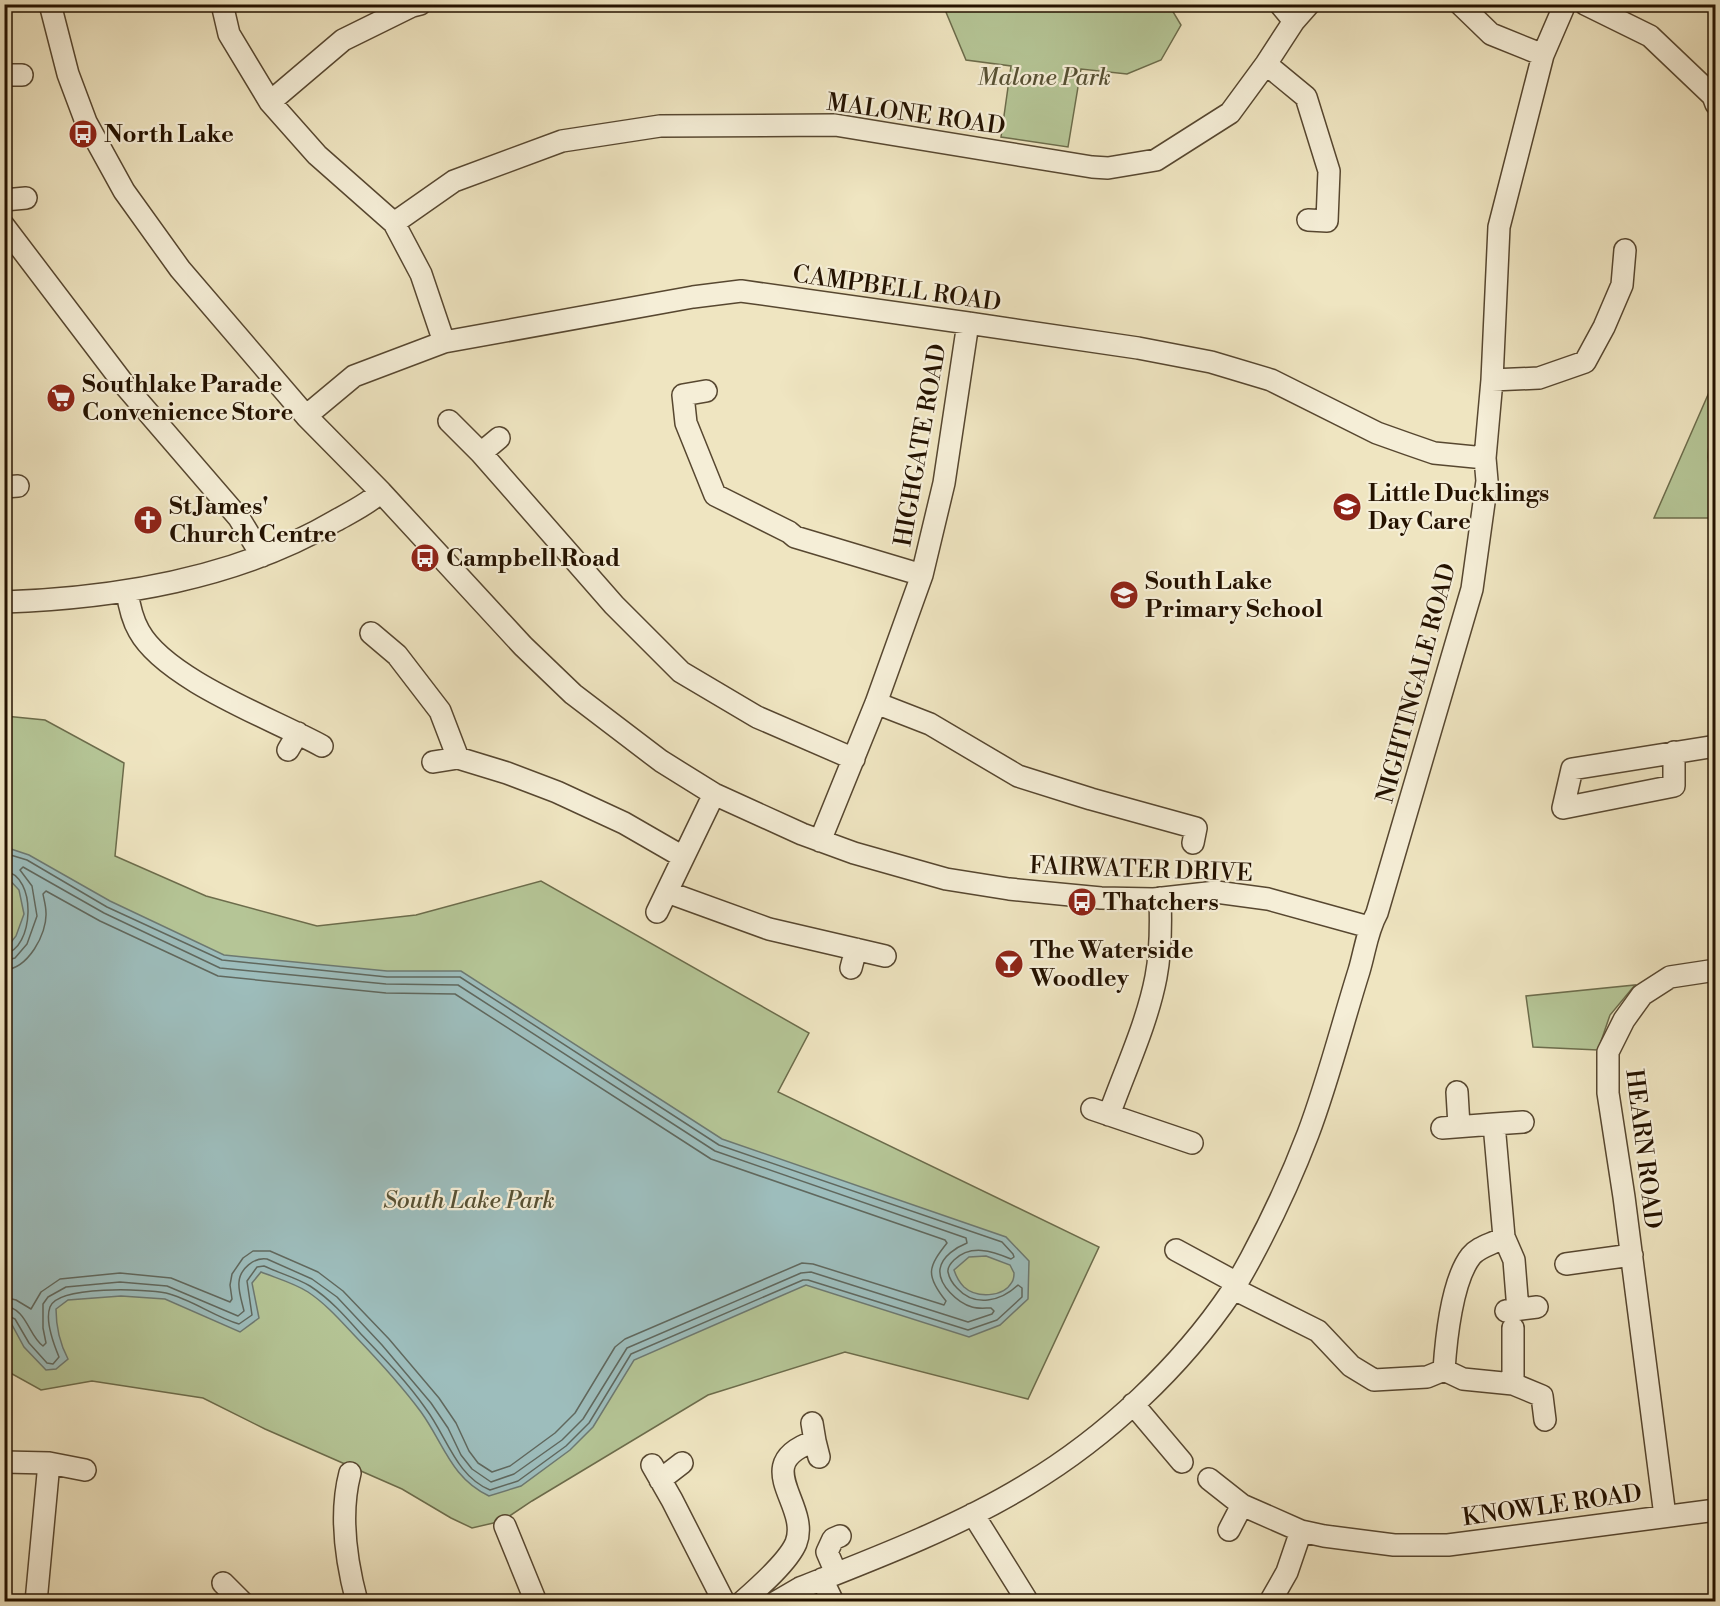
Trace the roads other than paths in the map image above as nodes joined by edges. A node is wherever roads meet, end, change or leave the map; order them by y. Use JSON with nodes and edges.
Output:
{"nodes":[{"id":1,"x":50,"y":4,"type":"edge"},
{"id":2,"x":222,"y":4,"type":"edge"},
{"id":3,"x":420,"y":4,"type":"edge"},
{"id":4,"x":1280,"y":4,"type":"edge"},
{"id":5,"x":1309,"y":4,"type":"edge"},
{"id":6,"x":1460,"y":4,"type":"edge"},
{"id":7,"x":1565,"y":4,"type":"edge"},
{"id":8,"x":1585,"y":4,"type":"edge"},
{"id":9,"x":1294,"y":21,"type":"junction"},
{"id":10,"x":1543,"y":55,"type":"junction"},
{"id":11,"x":1266,"y":64,"type":"junction"},
{"id":12,"x":1715,"y":99,"type":"edge"},
{"id":13,"x":270,"y":102,"type":"junction"},
{"id":14,"x":26,"y":198,"type":"dead end"},
{"id":15,"x":4,"y":200,"type":"edge"},
{"id":16,"x":1327,"y":221,"type":"dead end"},
{"id":17,"x":394,"y":223,"type":"junction"},
{"id":18,"x":4,"y":226,"type":"edge"},
{"id":19,"x":1619,"y":259,"type":"dead end"},
{"id":20,"x":968,"y":323,"type":"junction"},
{"id":21,"x":444,"y":342,"type":"junction"},
{"id":22,"x":1492,"y":380,"type":"junction"},
{"id":23,"x":706,"y":391,"type":"dead end"},
{"id":24,"x":306,"y":416,"type":"junction"},
{"id":25,"x":449,"y":421,"type":"dead end"},
{"id":26,"x":500,"y":438,"type":"dead end"},
{"id":27,"x":481,"y":453,"type":"junction"},
{"id":28,"x":1485,"y":458,"type":"junction"},
{"id":29,"x":381,"y":492,"type":"junction"},
{"id":30,"x":262,"y":556,"type":"junction"},
{"id":31,"x":922,"y":575,"type":"junction"},
{"id":32,"x":127,"y":591,"type":"junction"},
{"id":33,"x":4,"y":602,"type":"edge"},
{"id":34,"x":371,"y":633,"type":"dead end"},
{"id":35,"x":876,"y":704,"type":"junction"},
{"id":36,"x":322,"y":746,"type":"dead end"},
{"id":37,"x":1716,"y":746,"type":"edge"},
{"id":38,"x":1674,"y":752,"type":"junction"},
{"id":39,"x":458,"y":758,"type":"junction"},
{"id":40,"x":854,"y":759,"type":"junction"},
{"id":41,"x":433,"y":762,"type":"dead end"},
{"id":42,"x":714,"y":794,"type":"junction"},
{"id":43,"x":820,"y":841,"type":"junction"},
{"id":44,"x":1193,"y":843,"type":"dead end"},
{"id":45,"x":684,"y":857,"type":"junction"},
{"id":46,"x":667,"y":892,"type":"junction"},
{"id":47,"x":1160,"y":898,"type":"junction"},
{"id":48,"x":657,"y":912,"type":"dead end"},
{"id":49,"x":1369,"y":927,"type":"junction"},
{"id":50,"x":885,"y":956,"type":"dead end"},
{"id":51,"x":1716,"y":970,"type":"edge"},
{"id":52,"x":1457,"y":1092,"type":"dead end"},
{"id":53,"x":1523,"y":1122,"type":"dead end"},
{"id":54,"x":1494,"y":1124,"type":"junction"},
{"id":55,"x":1192,"y":1143,"type":"dead end"},
{"id":56,"x":1504,"y":1237,"type":"junction"},
{"id":57,"x":1176,"y":1250,"type":"dead end"},
{"id":58,"x":1632,"y":1255,"type":"junction"},
{"id":59,"x":1566,"y":1264,"type":"dead end"},
{"id":60,"x":1235,"y":1286,"type":"junction"},
{"id":61,"x":1444,"y":1370,"type":"junction"},
{"id":62,"x":1513,"y":1384,"type":"junction"},
{"id":63,"x":1133,"y":1404,"type":"junction"},
{"id":64,"x":1545,"y":1420,"type":"dead end"},
{"id":65,"x":815,"y":1440,"type":"dead end"},
{"id":66,"x":4,"y":1462,"type":"edge"},
{"id":67,"x":1182,"y":1462,"type":"dead end"},
{"id":68,"x":50,"y":1463,"type":"junction"},
{"id":69,"x":682,"y":1463,"type":"dead end"},
{"id":70,"x":84,"y":1470,"type":"dead end"},
{"id":71,"x":1209,"y":1479,"type":"dead end"},
{"id":72,"x":342,"y":1483,"type":"dead end"},
{"id":73,"x":1242,"y":1505,"type":"junction"},
{"id":74,"x":1716,"y":1510,"type":"edge"},
{"id":75,"x":973,"y":1514,"type":"junction"},
{"id":76,"x":1665,"y":1516,"type":"junction"},
{"id":77,"x":1229,"y":1530,"type":"dead end"},
{"id":78,"x":1301,"y":1531,"type":"junction"},
{"id":79,"x":840,"y":1536,"type":"dead end"},
{"id":80,"x":504,"y":1537,"type":"dead end"},
{"id":81,"x":829,"y":1576,"type":"junction"},
{"id":82,"x":223,"y":1583,"type":"dead end"},
{"id":83,"x":1026,"y":1599,"type":"dead end"},
{"id":84,"x":36,"y":1602,"type":"edge"},
{"id":85,"x":242,"y":1602,"type":"edge"},
{"id":86,"x":357,"y":1602,"type":"edge"},
{"id":87,"x":536,"y":1602,"type":"edge"},
{"id":88,"x":723,"y":1602,"type":"edge"},
{"id":89,"x":742,"y":1602,"type":"edge"},
{"id":90,"x":776,"y":1602,"type":"edge"},
{"id":91,"x":833,"y":1602,"type":"edge"},
{"id":92,"x":1270,"y":1602,"type":"edge"}],
"edges":[{"from":1,"to":24,"type":"street","name":"FAIRWATER DRIVE"},
{"from":2,"to":13,"type":"street"},
{"from":3,"to":13,"type":"street"},
{"from":4,"to":9,"type":"street"},
{"from":5,"to":9,"type":"street","name":"MALONE ROAD"},
{"from":6,"to":10,"type":"street"},
{"from":7,"to":10,"type":"street","name":"NIGHTINGALE ROAD"},
{"from":8,"to":12,"type":"street"},
{"from":9,"to":11,"type":"street","name":"MALONE ROAD"},
{"from":10,"to":22,"type":"street","name":"NIGHTINGALE ROAD"},
{"from":11,"to":16,"type":"street"},
{"from":11,"to":17,"type":"street","name":"MALONE ROAD"},
{"from":13,"to":17,"type":"street"},
{"from":14,"to":15,"type":"street"},
{"from":17,"to":21,"type":"street"},
{"from":18,"to":30,"type":"street"},
{"from":19,"to":22,"type":"street"},
{"from":20,"to":21,"type":"street","name":"CAMPBELL ROAD"},
{"from":20,"to":28,"type":"street","name":"CAMPBELL ROAD"},
{"from":20,"to":31,"type":"street","name":"HIGHGATE ROAD"},
{"from":21,"to":24,"type":"street","name":"CAMPBELL ROAD"},
{"from":22,"to":28,"type":"street","name":"NIGHTINGALE ROAD"},
{"from":23,"to":31,"type":"street","name":"HIGHGATE ROAD"},
{"from":24,"to":29,"type":"street","name":"FAIRWATER DRIVE"},
{"from":25,"to":27,"type":"street"},
{"from":26,"to":27,"type":"street"},
{"from":27,"to":40,"type":"street"},
{"from":28,"to":49,"type":"street","name":"NIGHTINGALE ROAD"},
{"from":29,"to":30,"type":"street"},
{"from":29,"to":42,"type":"street","name":"FAIRWATER DRIVE"},
{"from":30,"to":32,"type":"street"},
{"from":31,"to":35,"type":"street","name":"HIGHGATE ROAD"},
{"from":32,"to":33,"type":"street"},
{"from":32,"to":36,"type":"street"},
{"from":34,"to":39,"type":"street"},
{"from":35,"to":40,"type":"street","name":"HIGHGATE ROAD"},
{"from":35,"to":44,"type":"street"},
{"from":37,"to":38,"type":"street"},
{"from":38,"to":38,"type":"street"},
{"from":39,"to":41,"type":"street"},
{"from":39,"to":45,"type":"street"},
{"from":40,"to":43,"type":"street","name":"HIGHGATE ROAD"},
{"from":42,"to":43,"type":"street","name":"FAIRWATER DRIVE"},
{"from":42,"to":45,"type":"street"},
{"from":43,"to":47,"type":"street","name":"FAIRWATER DRIVE"},
{"from":45,"to":46,"type":"street"},
{"from":46,"to":48,"type":"street"},
{"from":46,"to":50,"type":"street"},
{"from":47,"to":49,"type":"street","name":"FAIRWATER DRIVE"},
{"from":47,"to":55,"type":"street"},
{"from":49,"to":60,"type":"street","name":"NIGHTINGALE ROAD"},
{"from":51,"to":58,"type":"street","name":"HEARN ROAD"},
{"from":52,"to":54,"type":"street"},
{"from":53,"to":54,"type":"street"},
{"from":54,"to":56,"type":"street"},
{"from":56,"to":61,"type":"street"},
{"from":56,"to":62,"type":"street"},
{"from":57,"to":60,"type":"street"},
{"from":58,"to":59,"type":"street","name":"HEARN ROAD"},
{"from":58,"to":76,"type":"street","name":"HEARN ROAD"},
{"from":60,"to":61,"type":"street"},
{"from":60,"to":63,"type":"street","name":"NIGHTINGALE ROAD"},
{"from":61,"to":62,"type":"street"},
{"from":62,"to":64,"type":"street"},
{"from":63,"to":67,"type":"street"},
{"from":63,"to":75,"type":"street","name":"NIGHTINGALE ROAD"},
{"from":65,"to":89,"type":"street"},
{"from":66,"to":68,"type":"street"},
{"from":68,"to":70,"type":"street"},
{"from":68,"to":84,"type":"street"},
{"from":69,"to":88,"type":"street"},
{"from":71,"to":73,"type":"street","name":"KNOWLE ROAD"},
{"from":72,"to":86,"type":"street"},
{"from":73,"to":77,"type":"street"},
{"from":73,"to":78,"type":"street","name":"KNOWLE ROAD"},
{"from":74,"to":76,"type":"street","name":"KNOWLE ROAD"},
{"from":75,"to":81,"type":"street","name":"NIGHTINGALE ROAD"},
{"from":75,"to":83,"type":"street"},
{"from":76,"to":78,"type":"street","name":"KNOWLE ROAD"},
{"from":78,"to":92,"type":"street"},
{"from":79,"to":81,"type":"street"},
{"from":80,"to":87,"type":"street"},
{"from":81,"to":90,"type":"street","name":"NIGHTINGALE ROAD"},
{"from":81,"to":91,"type":"street"},
{"from":82,"to":85,"type":"street"}]}
